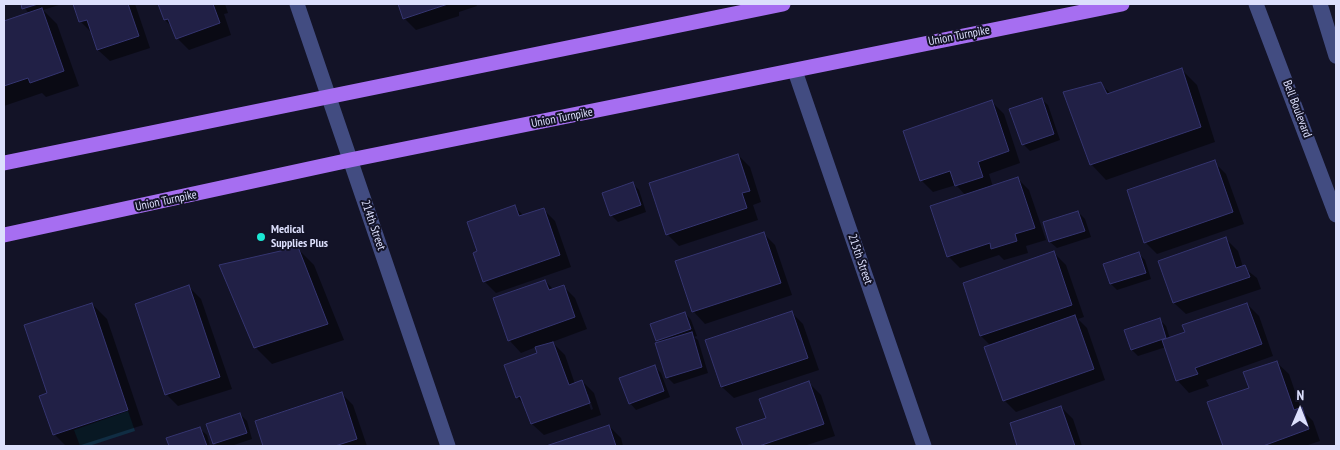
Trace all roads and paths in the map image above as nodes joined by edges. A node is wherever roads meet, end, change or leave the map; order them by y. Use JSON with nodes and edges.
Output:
{"nodes":[{"id":1,"x":297,"y":4,"type":"edge"},
{"id":2,"x":776,"y":4,"type":"edge"},
{"id":3,"x":1122,"y":4,"type":"edge"},
{"id":4,"x":1256,"y":4,"type":"edge"},
{"id":5,"x":1320,"y":4,"type":"edge"},
{"id":6,"x":1336,"y":56,"type":"edge"},
{"id":7,"x":795,"y":71,"type":"junction"},
{"id":8,"x":329,"y":97,"type":"junction"},
{"id":9,"x":350,"y":160,"type":"junction"},
{"id":10,"x":4,"y":163,"type":"edge"},
{"id":11,"x":1336,"y":215,"type":"edge"},
{"id":12,"x":4,"y":235,"type":"edge"},
{"id":13,"x":448,"y":446,"type":"edge"},
{"id":14,"x":924,"y":446,"type":"edge"}],
"edges":[{"from":1,"to":8,"type":"street","name":"214th Street"},
{"from":2,"to":8,"type":"main road"},
{"from":3,"to":7,"type":"main road","name":"Union Turnpike"},
{"from":4,"to":11,"type":"street","name":"Bell Boulevard"},
{"from":5,"to":6,"type":"street"},
{"from":7,"to":9,"type":"main road","name":"Union Turnpike"},
{"from":7,"to":14,"type":"street","name":"215th Street"},
{"from":8,"to":9,"type":"street","name":"214th Street"},
{"from":8,"to":10,"type":"main road"},
{"from":9,"to":12,"type":"main road","name":"Union Turnpike"},
{"from":9,"to":13,"type":"street","name":"214th Street"}]}
